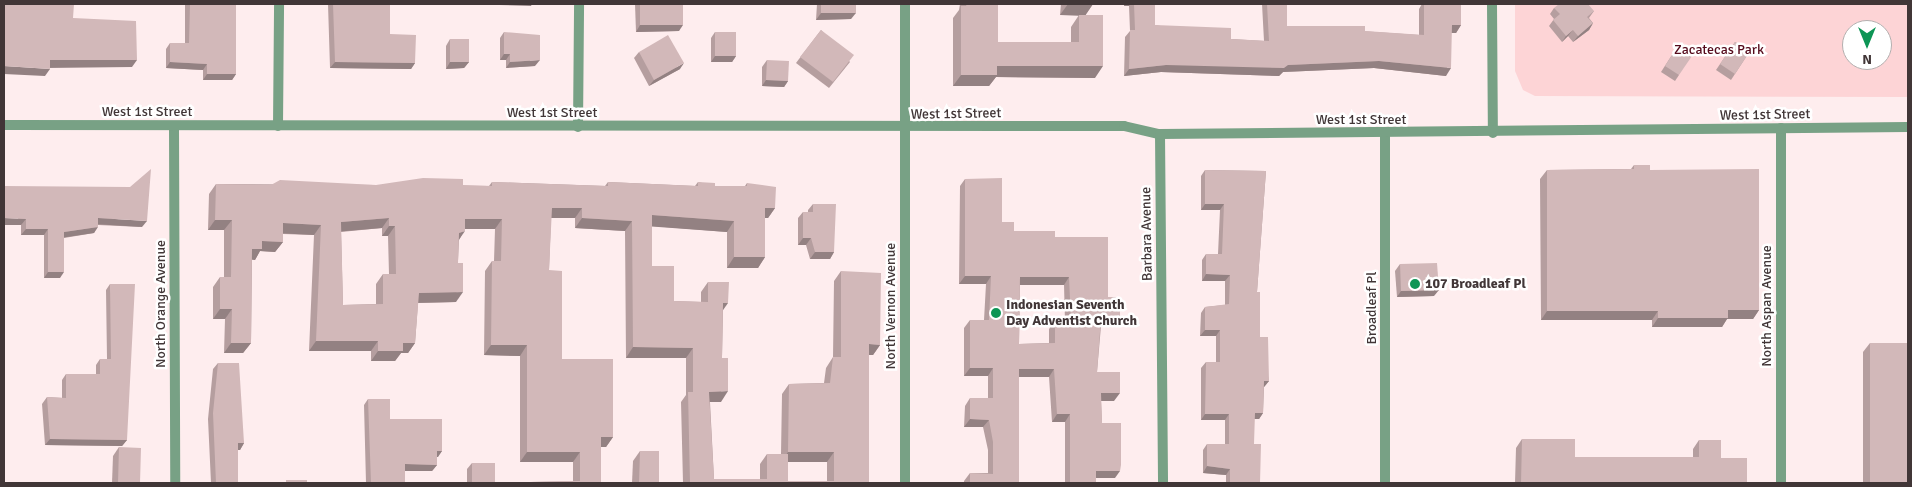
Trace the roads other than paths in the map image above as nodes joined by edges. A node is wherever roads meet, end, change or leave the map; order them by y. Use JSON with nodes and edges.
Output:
{"nodes":[{"id":1,"x":279,"y":4,"type":"edge"},
{"id":2,"x":579,"y":4,"type":"edge"},
{"id":3,"x":905,"y":4,"type":"edge"},
{"id":4,"x":1492,"y":4,"type":"edge"},
{"id":5,"x":4,"y":125,"type":"edge"},
{"id":6,"x":174,"y":126,"type":"junction"},
{"id":7,"x":278,"y":126,"type":"junction"},
{"id":8,"x":578,"y":127,"type":"junction"},
{"id":9,"x":1908,"y":127,"type":"edge"},
{"id":10,"x":904,"y":128,"type":"junction"},
{"id":11,"x":1781,"y":128,"type":"junction"},
{"id":12,"x":1493,"y":133,"type":"junction"},
{"id":13,"x":1160,"y":134,"type":"junction"},
{"id":14,"x":1385,"y":134,"type":"junction"},
{"id":15,"x":175,"y":483,"type":"edge"},
{"id":16,"x":905,"y":483,"type":"edge"},
{"id":17,"x":1163,"y":483,"type":"edge"},
{"id":18,"x":1386,"y":483,"type":"edge"},
{"id":19,"x":1781,"y":483,"type":"edge"}],
"edges":[{"from":1,"to":7,"type":"street"},
{"from":2,"to":8,"type":"street"},
{"from":3,"to":10,"type":"street","name":"North Vernon Avenue"},
{"from":4,"to":12,"type":"street"},
{"from":5,"to":6,"type":"street","name":"West 1st Street"},
{"from":6,"to":7,"type":"street","name":"West 1st Street"},
{"from":6,"to":15,"type":"street","name":"North Orange Avenue"},
{"from":7,"to":8,"type":"street","name":"West 1st Street"},
{"from":8,"to":10,"type":"street","name":"West 1st Street"},
{"from":9,"to":11,"type":"street","name":"West 1st Street"},
{"from":10,"to":13,"type":"street","name":"West 1st Street"},
{"from":10,"to":16,"type":"street","name":"North Vernon Avenue"},
{"from":11,"to":12,"type":"street","name":"West 1st Street"},
{"from":11,"to":19,"type":"street","name":"North Aspan Avenue"},
{"from":12,"to":14,"type":"street","name":"West 1st Street"},
{"from":13,"to":14,"type":"street","name":"West 1st Street"},
{"from":13,"to":17,"type":"street","name":"Barbara Avenue"},
{"from":14,"to":18,"type":"street","name":"Broadleaf Pl"}]}
